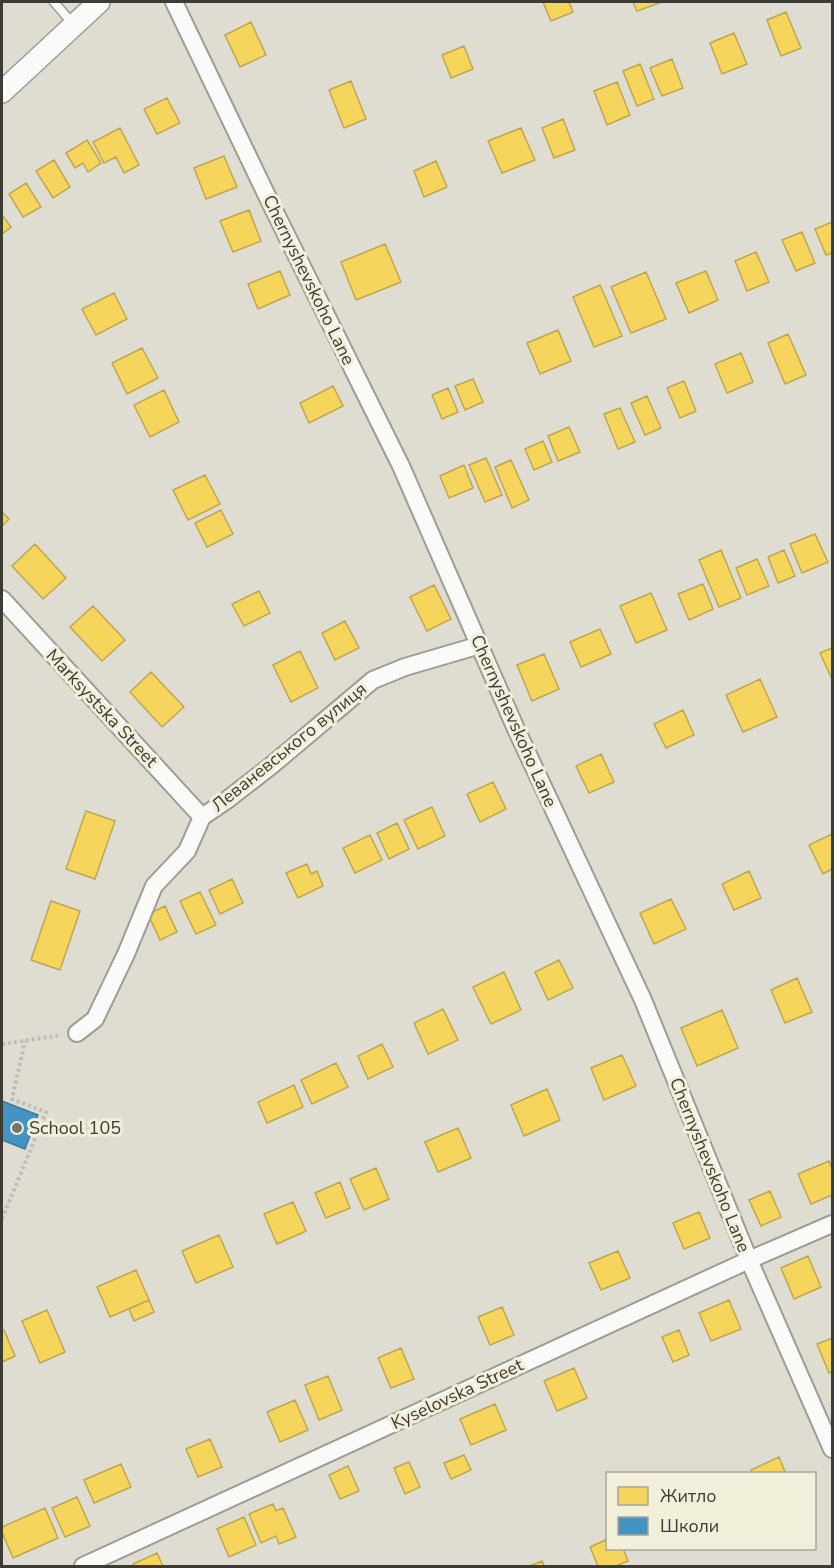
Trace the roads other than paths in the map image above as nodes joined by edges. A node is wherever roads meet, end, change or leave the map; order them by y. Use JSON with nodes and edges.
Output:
{"nodes":[{"id":1,"x":54,"y":2,"type":"edge"},
{"id":2,"x":99,"y":2,"type":"edge"},
{"id":3,"x":174,"y":2,"type":"edge"},
{"id":4,"x":74,"y":25,"type":"junction"},
{"id":5,"x":2,"y":92,"type":"edge"},
{"id":6,"x":2,"y":599,"type":"edge"},
{"id":7,"x":480,"y":645,"type":"junction"},
{"id":8,"x":202,"y":817,"type":"junction"},
{"id":9,"x":77,"y":1033,"type":"road end"},
{"id":10,"x":832,"y":1224,"type":"edge"},
{"id":11,"x":749,"y":1260,"type":"junction"},
{"id":12,"x":832,"y":1449,"type":"edge"},
{"id":13,"x":83,"y":1566,"type":"edge"}],
"edges":[{"from":1,"to":4,"type":"lane"},
{"from":2,"to":4,"type":"street"},
{"from":3,"to":7,"type":"street","name":"Chernyshevskoho Lane"},
{"from":4,"to":5,"type":"street"},
{"from":6,"to":8,"type":"street","name":"Marksystska Street"},
{"from":7,"to":8,"type":"street","name":"Леваневського вулиця"},
{"from":7,"to":11,"type":"street","name":"Chernyshevskoho Lane"},
{"from":8,"to":9,"type":"street"},
{"from":10,"to":11,"type":"street","name":"Kyselovska Street"},
{"from":11,"to":12,"type":"street","name":"Chernyshevskoho Lane"},
{"from":11,"to":13,"type":"street","name":"Kyselovska Street"}]}
